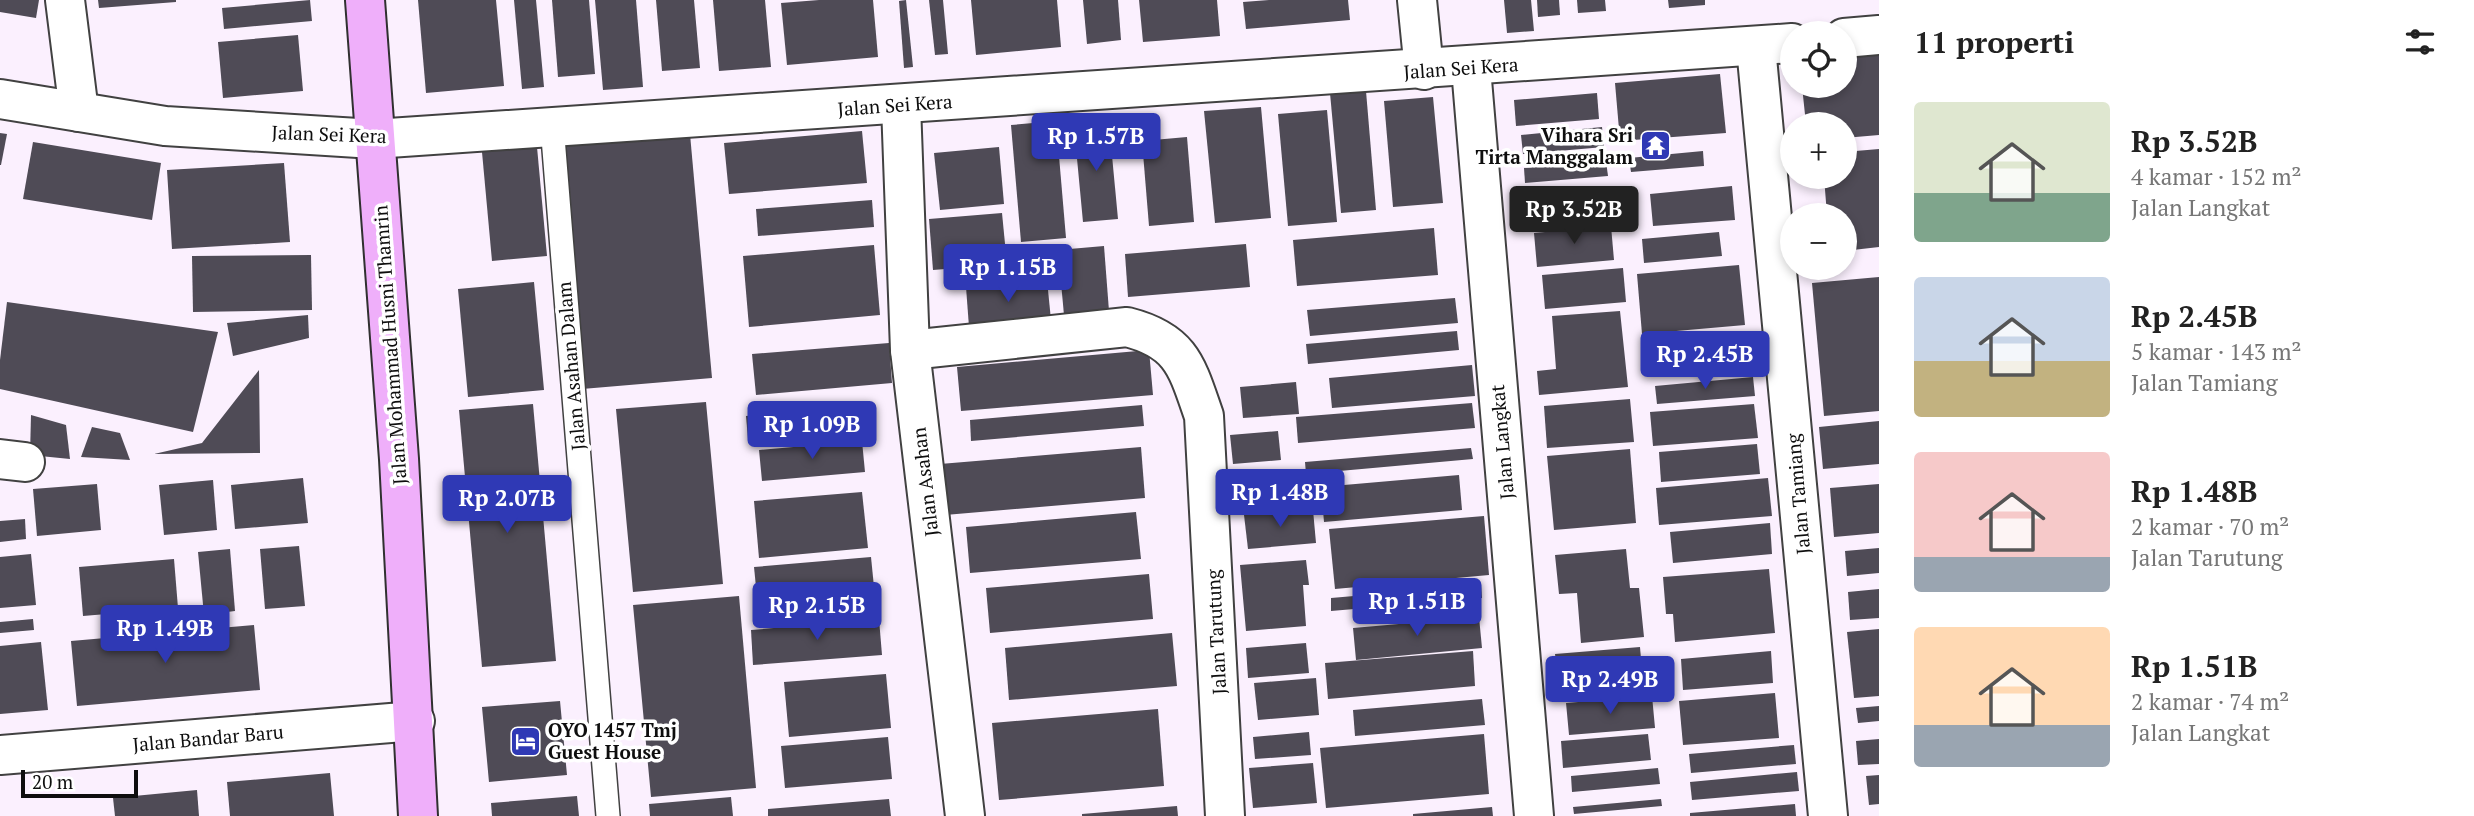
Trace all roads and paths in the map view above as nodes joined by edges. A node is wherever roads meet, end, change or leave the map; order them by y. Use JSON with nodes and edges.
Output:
{"nodes":[{"id":1,"x":65,"y":0,"type":"edge"},
{"id":2,"x":365,"y":0,"type":"edge"},
{"id":3,"x":1417,"y":0,"type":"edge"},
{"id":4,"x":1879,"y":35,"type":"edge"},
{"id":5,"x":1857,"y":37,"type":"edge"},
{"id":6,"x":1774,"y":45,"type":"edge"},
{"id":7,"x":1471,"y":68,"type":"junction"},
{"id":8,"x":1424,"y":70,"type":"junction"},
{"id":9,"x":0,"y":99,"type":"edge"},
{"id":10,"x":901,"y":105,"type":"junction"},
{"id":11,"x":79,"y":112,"type":"junction"},
{"id":12,"x":552,"y":125,"type":"junction"},
{"id":13,"x":374,"y":139,"type":"junction"},
{"id":14,"x":910,"y":350,"type":"junction"},
{"id":15,"x":415,"y":721,"type":"junction"},
{"id":16,"x":0,"y":755,"type":"edge"},
{"id":17,"x":418,"y":816,"type":"edge"},
{"id":18,"x":608,"y":816,"type":"edge"},
{"id":19,"x":965,"y":816,"type":"edge"},
{"id":20,"x":1225,"y":816,"type":"edge"},
{"id":21,"x":1534,"y":816,"type":"edge"},
{"id":22,"x":1828,"y":816,"type":"edge"}],
"edges":[{"from":1,"to":11,"type":"street"},
{"from":2,"to":13,"type":"main road","name":"Jalan Mohammad Husni Thamrin"},
{"from":3,"to":8,"type":"street"},
{"from":4,"to":5,"type":"street"},
{"from":6,"to":7,"type":"street","name":"Jalan Sei Kera"},
{"from":6,"to":22,"type":"street","name":"Jalan Tamiang"},
{"from":7,"to":8,"type":"street","name":"Jalan Sei Kera"},
{"from":7,"to":21,"type":"street","name":"Jalan Langkat"},
{"from":8,"to":10,"type":"street","name":"Jalan Sei Kera"},
{"from":9,"to":11,"type":"street","name":"Jalan Sei Kera"},
{"from":10,"to":12,"type":"street","name":"Jalan Sei Kera"},
{"from":10,"to":14,"type":"street","name":"Jalan Asahan"},
{"from":11,"to":13,"type":"street","name":"Jalan Sei Kera"},
{"from":12,"to":13,"type":"street","name":"Jalan Sei Kera"},
{"from":12,"to":18,"type":"lane","name":"Jalan Asahan Dalam"},
{"from":13,"to":15,"type":"main road","name":"Jalan Mohammad Husni Thamrin"},
{"from":14,"to":19,"type":"street","name":"Jalan Asahan"},
{"from":14,"to":20,"type":"street","name":"Jalan Tarutung"},
{"from":15,"to":16,"type":"street","name":"Jalan Bandar Baru"},
{"from":15,"to":17,"type":"main road","name":"Jalan Mohammad Husni Thamrin"}]}
